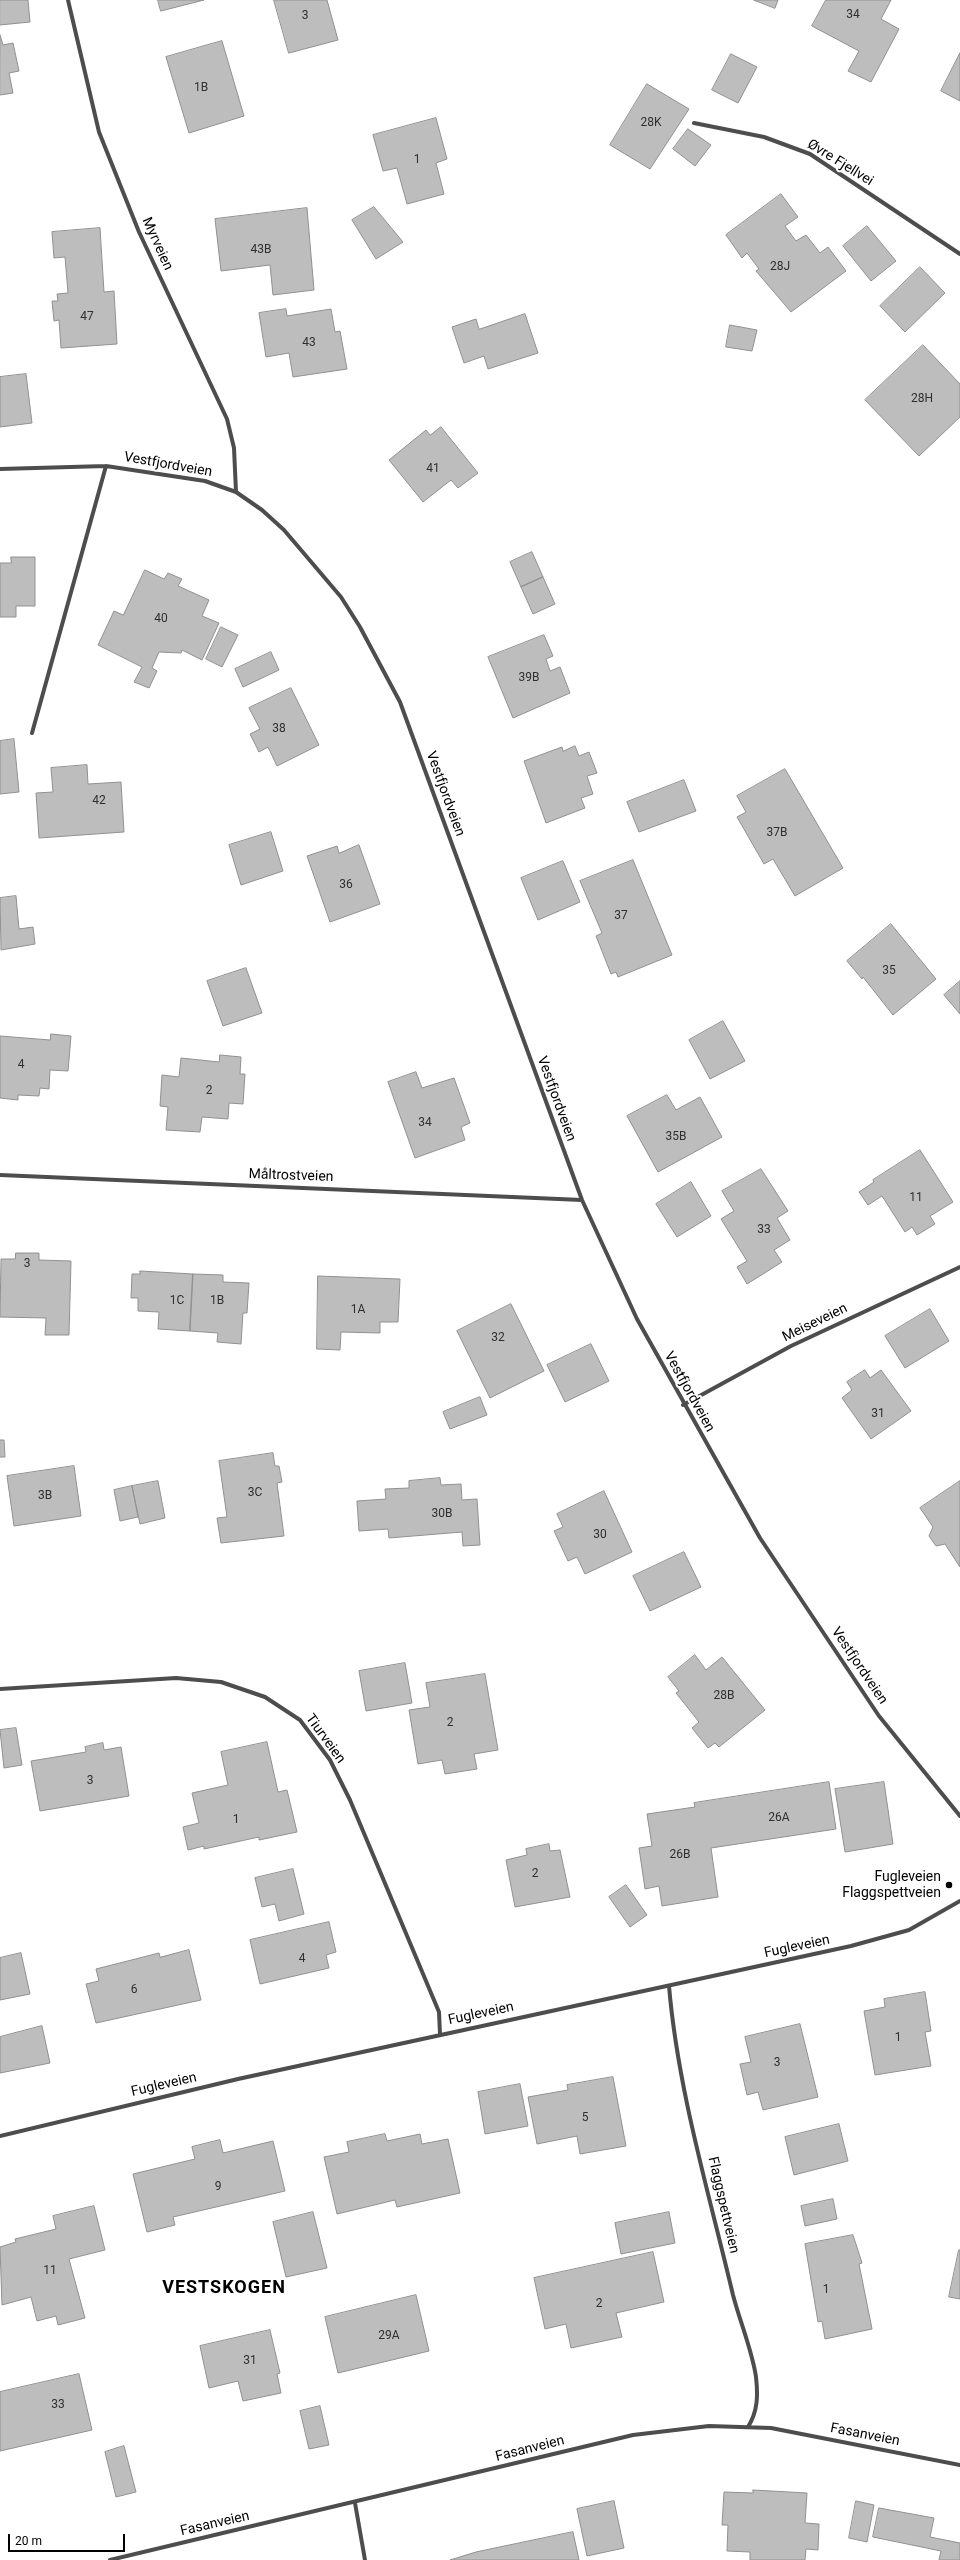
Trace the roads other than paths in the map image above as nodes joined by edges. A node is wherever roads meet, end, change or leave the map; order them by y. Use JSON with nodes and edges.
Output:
{"nodes":[{"id":1,"x":68,"y":0,"type":"edge"},
{"id":2,"x":694,"y":123,"type":"dead end"},
{"id":3,"x":960,"y":254,"type":"edge"},
{"id":4,"x":106,"y":466,"type":"junction"},
{"id":5,"x":0,"y":469,"type":"edge"},
{"id":6,"x":236,"y":492,"type":"junction"},
{"id":7,"x":32,"y":733,"type":"dead end"},
{"id":8,"x":0,"y":1174,"type":"edge"},
{"id":9,"x":582,"y":1200,"type":"junction"},
{"id":10,"x":960,"y":1267,"type":"edge"},
{"id":11,"x":683,"y":1405,"type":"junction"},
{"id":12,"x":0,"y":1689,"type":"edge"},
{"id":13,"x":960,"y":1816,"type":"edge"},
{"id":14,"x":960,"y":1901,"type":"edge"},
{"id":15,"x":669,"y":1986,"type":"junction"},
{"id":16,"x":440,"y":2034,"type":"junction"},
{"id":17,"x":0,"y":2136,"type":"edge"},
{"id":18,"x":748,"y":2427,"type":"junction"},
{"id":19,"x":960,"y":2465,"type":"edge"},
{"id":20,"x":356,"y":2503,"type":"junction"},
{"id":21,"x":110,"y":2560,"type":"edge"},
{"id":22,"x":365,"y":2560,"type":"edge"}],
"edges":[{"from":1,"to":6,"type":"street","name":"Myrveien"},
{"from":2,"to":3,"type":"street","name":"Øvre Fjellvei"},
{"from":4,"to":5,"type":"street","name":"Vestfjordveien"},
{"from":4,"to":6,"type":"street","name":"Vestfjordveien"},
{"from":4,"to":7,"type":"street","name":"Vestfjordveien"},
{"from":6,"to":9,"type":"street","name":"Vestfjordveien"},
{"from":8,"to":9,"type":"street","name":"Måltrostveien"},
{"from":9,"to":11,"type":"street","name":"Vestfjordveien"},
{"from":10,"to":11,"type":"street","name":"Meiseveien"},
{"from":11,"to":13,"type":"street","name":"Vestfjordveien"},
{"from":12,"to":16,"type":"street","name":"Tiurveien"},
{"from":14,"to":15,"type":"street","name":"Fugleveien"},
{"from":15,"to":16,"type":"street","name":"Fugleveien"},
{"from":15,"to":18,"type":"street","name":"Flaggspettveien"},
{"from":16,"to":17,"type":"street","name":"Fugleveien"},
{"from":18,"to":19,"type":"street","name":"Fasanveien"},
{"from":18,"to":20,"type":"street","name":"Fasanveien"},
{"from":20,"to":21,"type":"street","name":"Fasanveien"},
{"from":20,"to":22,"type":"street"}]}
